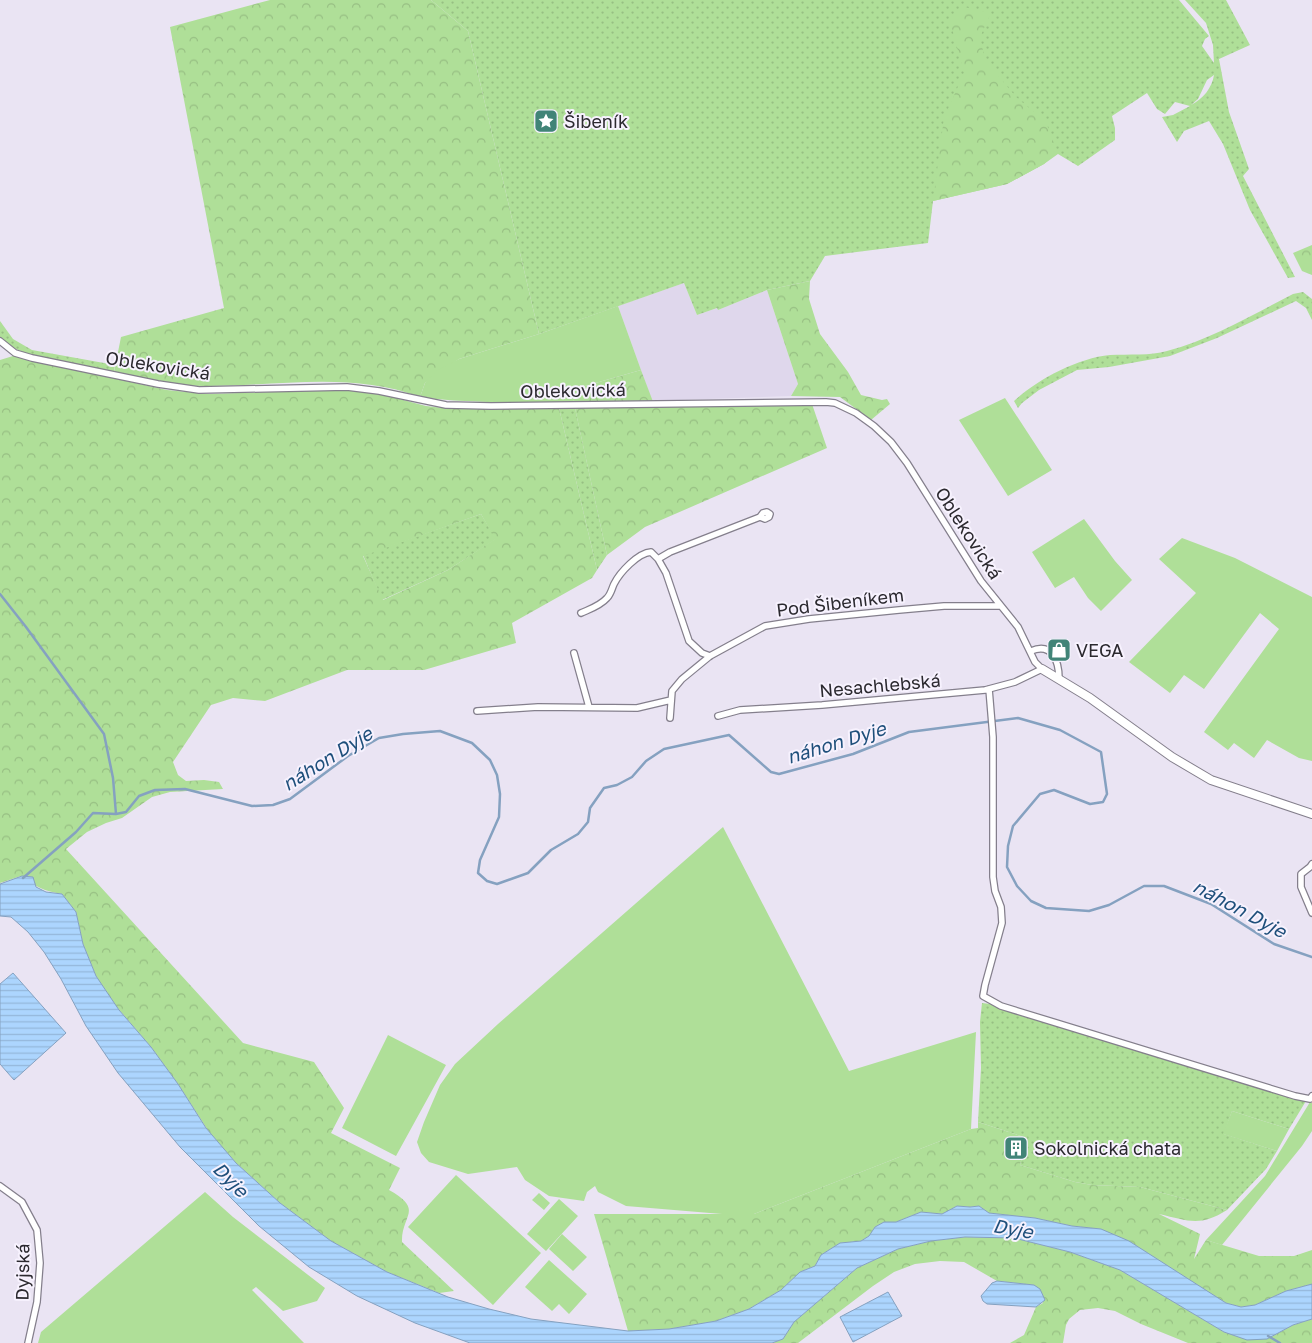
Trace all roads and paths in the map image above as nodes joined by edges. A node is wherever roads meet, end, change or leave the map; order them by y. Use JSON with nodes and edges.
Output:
{"nodes":[{"id":1,"x":0,"y":342,"type":"edge"},
{"id":2,"x":760,"y":517,"type":"dead end"},
{"id":3,"x":658,"y":559,"type":"junction"},
{"id":4,"x":1000,"y":606,"type":"junction"},
{"id":5,"x":581,"y":614,"type":"dead end"},
{"id":6,"x":1031,"y":651,"type":"junction"},
{"id":7,"x":574,"y":653,"type":"dead end"},
{"id":8,"x":710,"y":656,"type":"junction"},
{"id":9,"x":1042,"y":669,"type":"junction"},
{"id":10,"x":1059,"y":679,"type":"junction"},
{"id":11,"x":988,"y":689,"type":"junction"},
{"id":12,"x":671,"y":700,"type":"junction"},
{"id":13,"x":589,"y":707,"type":"junction"},
{"id":14,"x":477,"y":711,"type":"dead end"},
{"id":15,"x":718,"y":716,"type":"dead end"},
{"id":16,"x":670,"y":718,"type":"dead end"},
{"id":17,"x":1312,"y":814,"type":"edge"},
{"id":18,"x":1312,"y":864,"type":"edge"},
{"id":19,"x":1312,"y":913,"type":"edge"},
{"id":20,"x":1311,"y":1098,"type":"edge"},
{"id":21,"x":0,"y":1186,"type":"edge"},
{"id":22,"x":28,"y":1343,"type":"edge"}],
"edges":[{"from":1,"to":4,"type":"street","name":"Oblekovická"},
{"from":2,"to":3,"type":"street"},
{"from":3,"to":5,"type":"street"},
{"from":3,"to":8,"type":"street"},
{"from":4,"to":6,"type":"street","name":"Oblekovická"},
{"from":4,"to":8,"type":"street","name":"Pod Šibeníkem"},
{"from":6,"to":9,"type":"street","name":"Oblekovická"},
{"from":6,"to":10,"type":"street"},
{"from":7,"to":13,"type":"street"},
{"from":8,"to":12,"type":"street","name":"Pod Šibeníkem"},
{"from":9,"to":10,"type":"street","name":"Oblekovická"},
{"from":9,"to":11,"type":"street","name":"Nesachlebská"},
{"from":10,"to":17,"type":"street","name":"Oblekovická"},
{"from":11,"to":15,"type":"street","name":"Nesachlebská"},
{"from":11,"to":20,"type":"street"},
{"from":12,"to":13,"type":"street"},
{"from":12,"to":16,"type":"street","name":"Pod Šibeníkem"},
{"from":13,"to":14,"type":"street"},
{"from":18,"to":19,"type":"street"},
{"from":21,"to":22,"type":"street","name":"Dyjská"}]}
